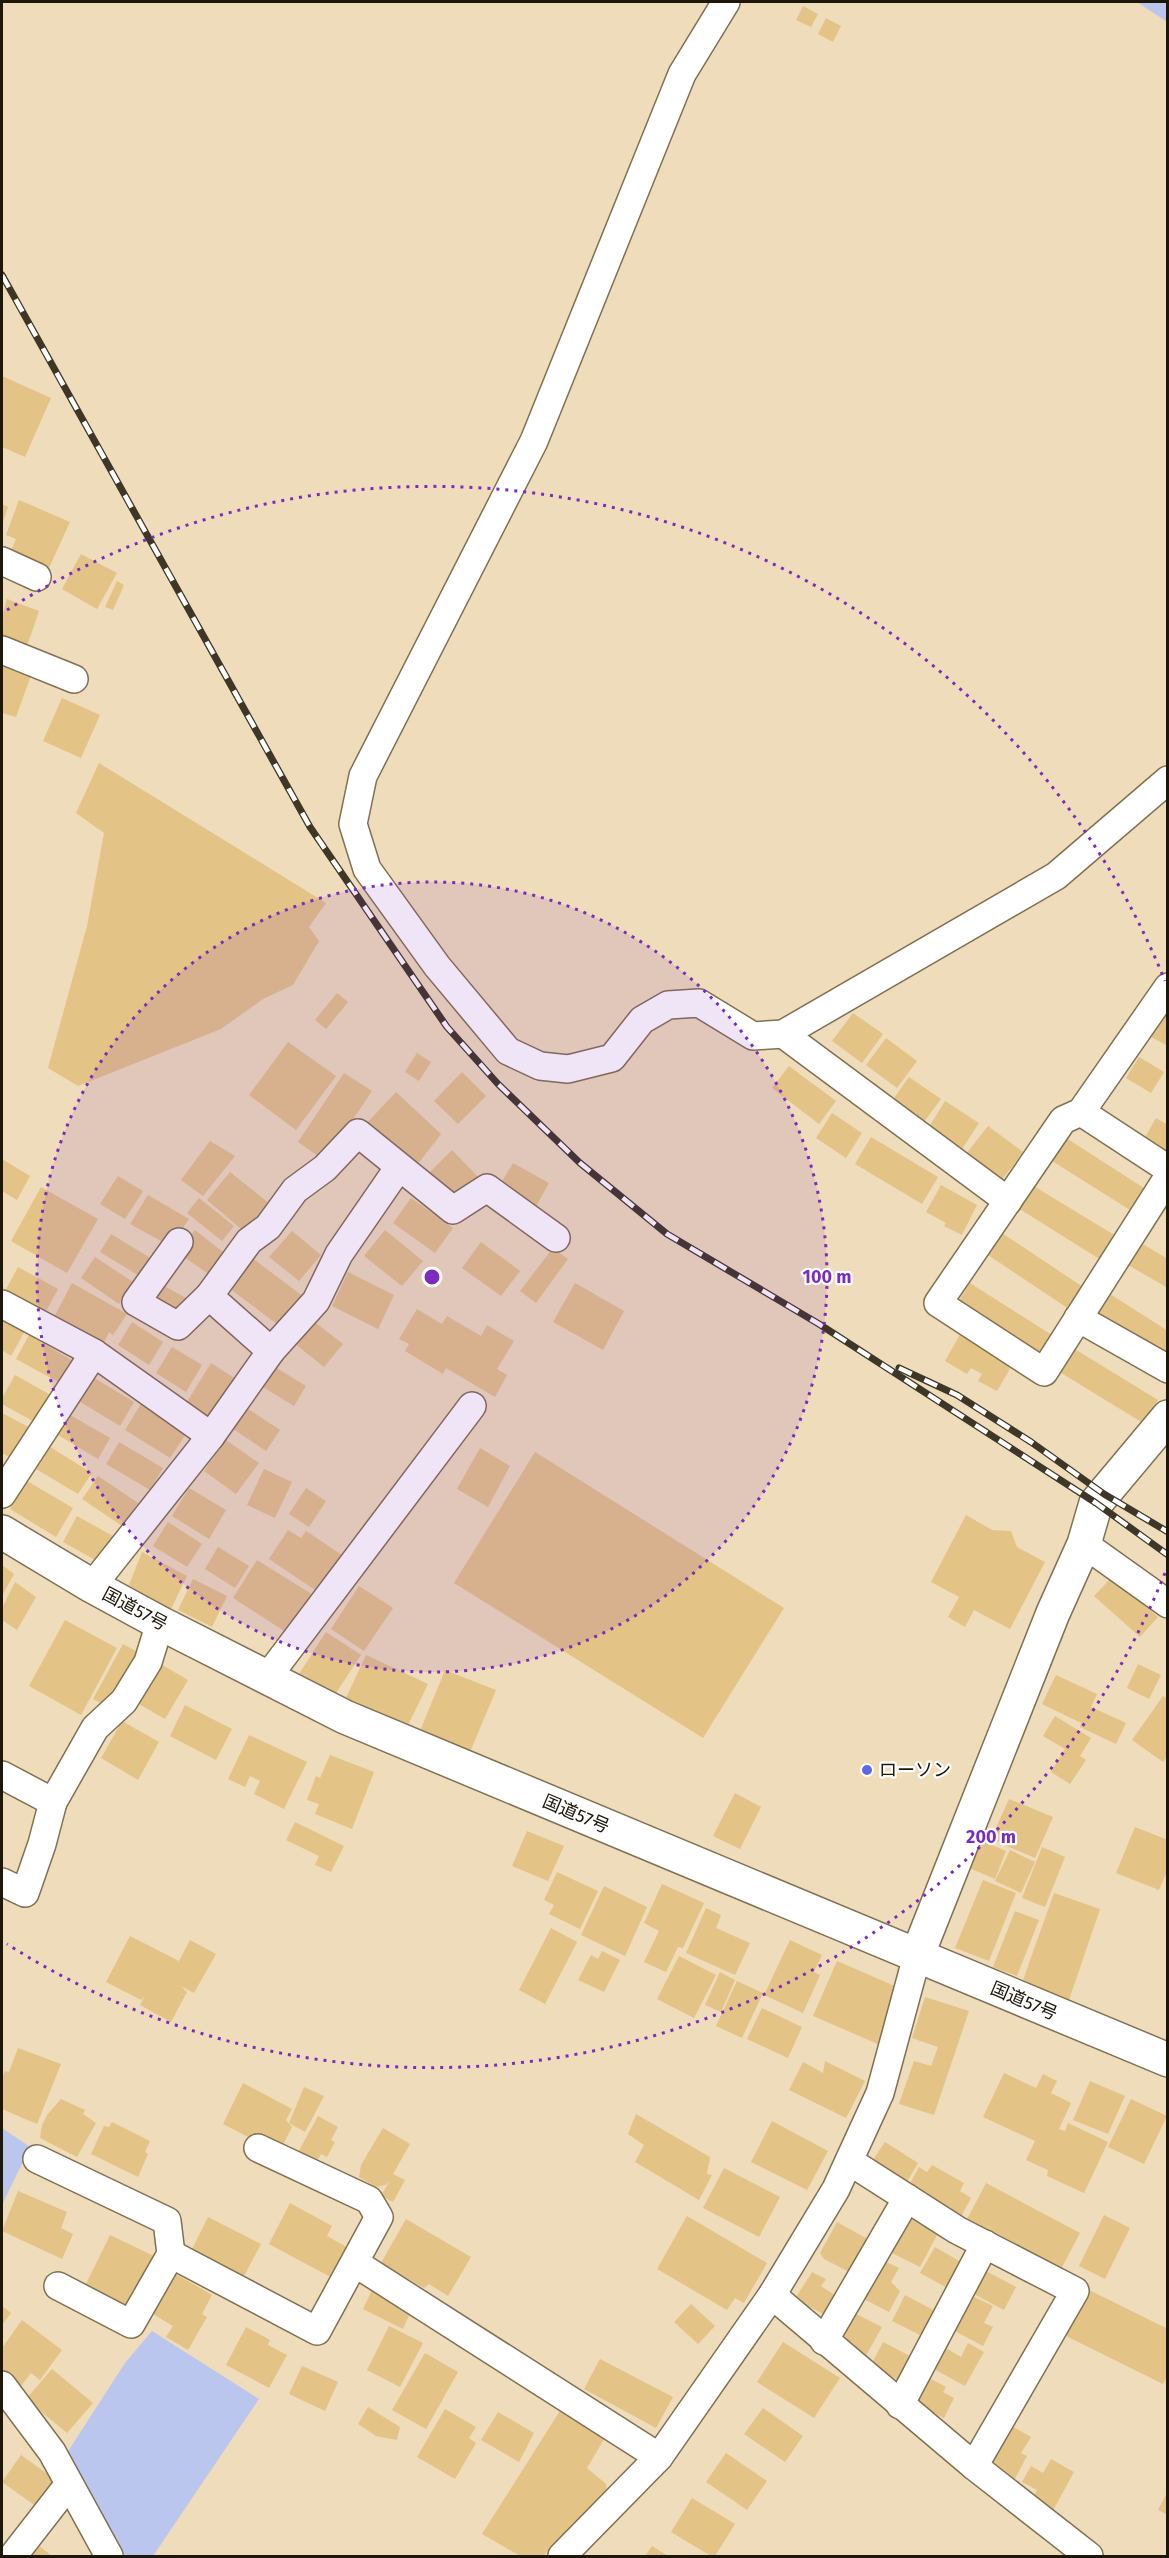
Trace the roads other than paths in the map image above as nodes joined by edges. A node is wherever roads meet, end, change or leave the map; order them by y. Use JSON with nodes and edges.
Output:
{"nodes":[{"id":1,"x":726,"y":2,"type":"edge"},
{"id":2,"x":2,"y":561,"type":"edge"},
{"id":3,"x":37,"y":577,"type":"dead end"},
{"id":4,"x":2,"y":650,"type":"edge"},
{"id":5,"x":74,"y":679,"type":"dead end"},
{"id":6,"x":1167,"y":780,"type":"edge"},
{"id":7,"x":1167,"y":987,"type":"edge"},
{"id":8,"x":783,"y":1034,"type":"junction"},
{"id":9,"x":1081,"y":1112,"type":"junction"},
{"id":10,"x":399,"y":1167,"type":"junction"},
{"id":11,"x":1167,"y":1169,"type":"edge"},
{"id":12,"x":1164,"y":1192,"type":"edge"},
{"id":13,"x":1008,"y":1201,"type":"junction"},
{"id":14,"x":556,"y":1238,"type":"dead end"},
{"id":15,"x":179,"y":1242,"type":"dead end"},
{"id":16,"x":209,"y":1296,"type":"junction"},
{"id":17,"x":2,"y":1304,"type":"edge"},
{"id":18,"x":1078,"y":1318,"type":"junction"},
{"id":19,"x":271,"y":1351,"type":"junction"},
{"id":20,"x":94,"y":1353,"type":"junction"},
{"id":21,"x":1167,"y":1369,"type":"edge"},
{"id":22,"x":472,"y":1406,"type":"dead end"},
{"id":23,"x":1167,"y":1417,"type":"edge"},
{"id":24,"x":211,"y":1436,"type":"junction"},
{"id":25,"x":2,"y":1494,"type":"edge"},
{"id":26,"x":2,"y":1532,"type":"edge"},
{"id":27,"x":1084,"y":1544,"type":"junction"},
{"id":28,"x":92,"y":1586,"type":"junction"},
{"id":29,"x":1167,"y":1604,"type":"edge"},
{"id":30,"x":160,"y":1623,"type":"junction"},
{"id":31,"x":267,"y":1678,"type":"junction"},
{"id":32,"x":2,"y":1775,"type":"edge"},
{"id":33,"x":53,"y":1802,"type":"junction"},
{"id":34,"x":2,"y":1882,"type":"edge"},
{"id":35,"x":917,"y":1956,"type":"junction"},
{"id":36,"x":1167,"y":2060,"type":"edge"},
{"id":37,"x":258,"y":2148,"type":"dead end"},
{"id":38,"x":37,"y":2159,"type":"dead end"},
{"id":39,"x":849,"y":2161,"type":"junction"},
{"id":40,"x":907,"y":2198,"type":"junction"},
{"id":41,"x":985,"y":2244,"type":"junction"},
{"id":42,"x":171,"y":2254,"type":"junction"},
{"id":43,"x":355,"y":2263,"type":"junction"},
{"id":44,"x":58,"y":2286,"type":"dead end"},
{"id":45,"x":772,"y":2295,"type":"junction"},
{"id":46,"x":824,"y":2341,"type":"junction"},
{"id":47,"x":2,"y":2385,"type":"edge"},
{"id":48,"x":900,"y":2405,"type":"junction"},
{"id":49,"x":659,"y":2457,"type":"junction"},
{"id":50,"x":974,"y":2466,"type":"junction"},
{"id":51,"x":69,"y":2484,"type":"junction"},
{"id":52,"x":13,"y":2556,"type":"edge"},
{"id":53,"x":109,"y":2556,"type":"edge"},
{"id":54,"x":562,"y":2556,"type":"edge"},
{"id":55,"x":1089,"y":2556,"type":"edge"}],
"edges":[{"from":1,"to":8,"type":"street"},
{"from":2,"to":3,"type":"street"},
{"from":4,"to":5,"type":"street"},
{"from":6,"to":8,"type":"street"},
{"from":7,"to":9,"type":"street"},
{"from":8,"to":13,"type":"street"},
{"from":9,"to":11,"type":"street"},
{"from":9,"to":13,"type":"street"},
{"from":10,"to":14,"type":"street"},
{"from":10,"to":16,"type":"street"},
{"from":10,"to":19,"type":"street"},
{"from":12,"to":18,"type":"street"},
{"from":13,"to":18,"type":"street"},
{"from":15,"to":16,"type":"street"},
{"from":16,"to":19,"type":"street"},
{"from":17,"to":20,"type":"street"},
{"from":18,"to":21,"type":"street"},
{"from":19,"to":24,"type":"street"},
{"from":20,"to":24,"type":"street"},
{"from":20,"to":25,"type":"street"},
{"from":22,"to":31,"type":"street"},
{"from":23,"to":27,"type":"main road"},
{"from":24,"to":28,"type":"street"},
{"from":26,"to":28,"type":"main road","name":"国道57号"},
{"from":27,"to":29,"type":"street"},
{"from":27,"to":35,"type":"main road"},
{"from":28,"to":30,"type":"main road","name":"国道57号"},
{"from":30,"to":31,"type":"main road","name":"国道57号"},
{"from":30,"to":33,"type":"street"},
{"from":31,"to":35,"type":"main road","name":"国道57号"},
{"from":32,"to":33,"type":"street"},
{"from":33,"to":34,"type":"street"},
{"from":35,"to":36,"type":"main road","name":"国道57号"},
{"from":35,"to":39,"type":"street"},
{"from":37,"to":43,"type":"street"},
{"from":38,"to":42,"type":"street"},
{"from":39,"to":40,"type":"street"},
{"from":39,"to":45,"type":"street"},
{"from":40,"to":41,"type":"street"},
{"from":40,"to":46,"type":"street"},
{"from":41,"to":48,"type":"street"},
{"from":41,"to":50,"type":"street"},
{"from":42,"to":43,"type":"street"},
{"from":42,"to":44,"type":"street"},
{"from":43,"to":49,"type":"street"},
{"from":45,"to":46,"type":"street"},
{"from":45,"to":49,"type":"street"},
{"from":46,"to":48,"type":"street"},
{"from":47,"to":51,"type":"street"},
{"from":48,"to":50,"type":"street"},
{"from":49,"to":54,"type":"street"},
{"from":50,"to":55,"type":"street"},
{"from":51,"to":52,"type":"street"},
{"from":51,"to":53,"type":"street"}]}
